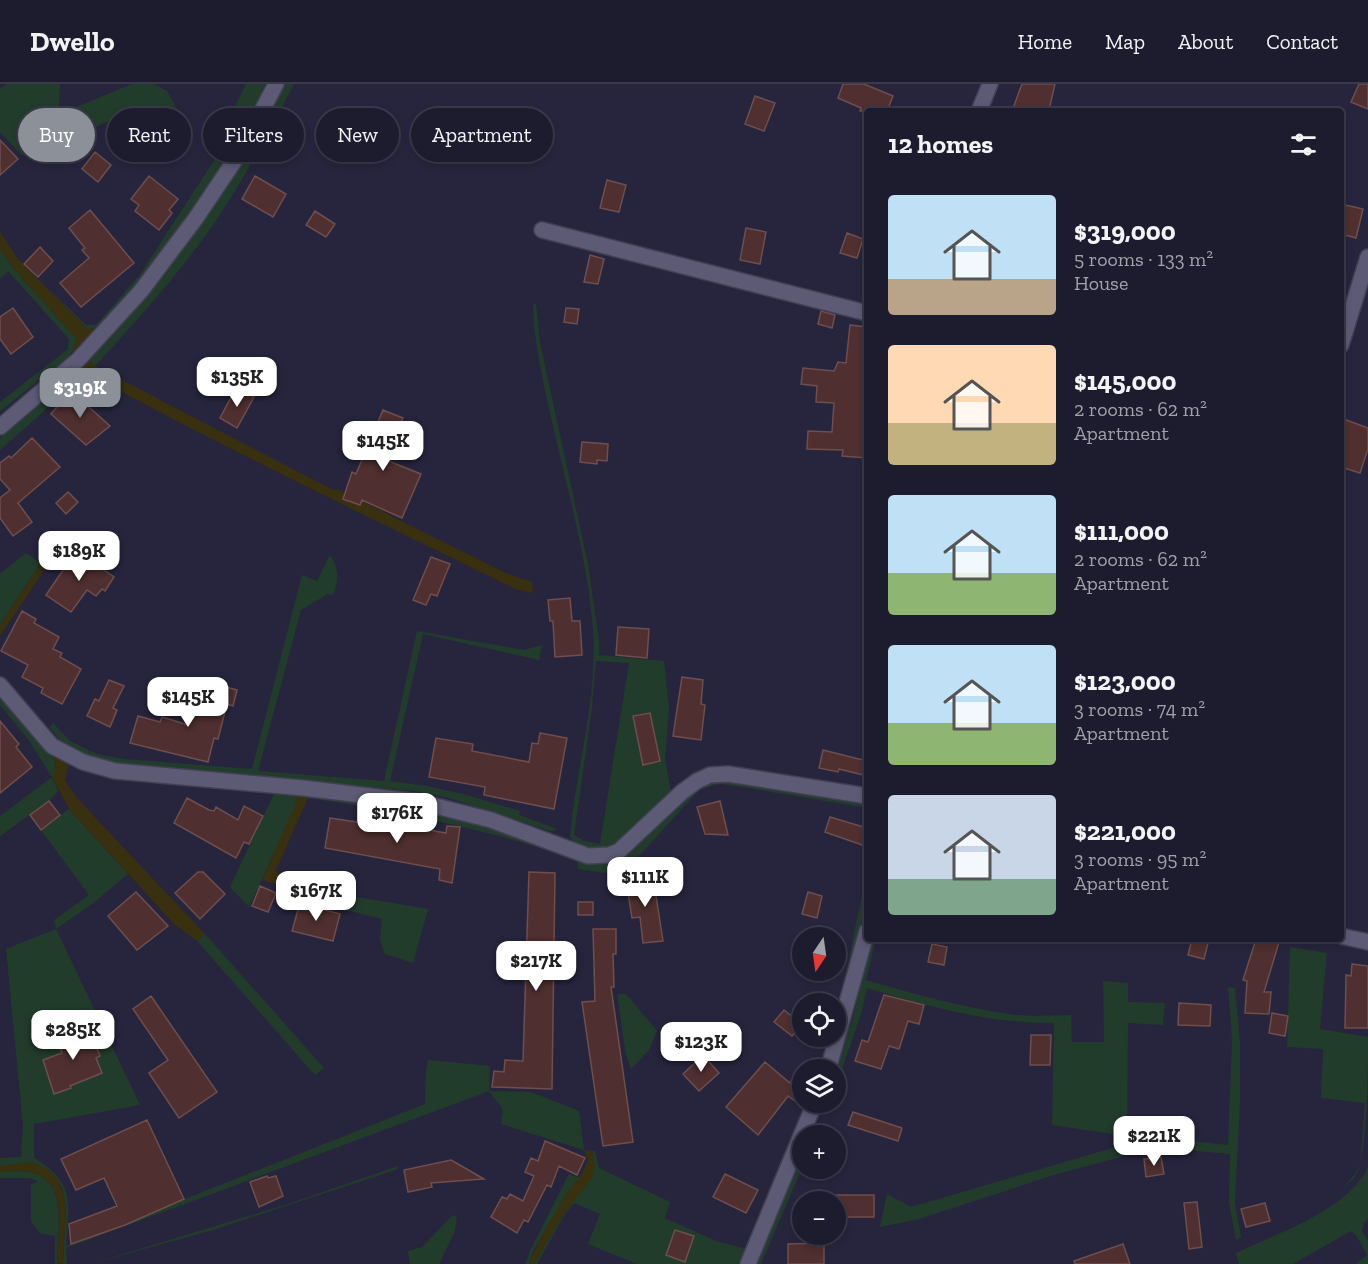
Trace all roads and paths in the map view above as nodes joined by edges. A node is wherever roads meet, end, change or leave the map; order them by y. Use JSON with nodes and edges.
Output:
{"nodes":[{"id":1,"x":276,"y":84,"type":"edge"},
{"id":2,"x":990,"y":84,"type":"edge"},
{"id":3,"x":980,"y":108,"type":"edge"},
{"id":4,"x":542,"y":230,"type":"dead end"},
{"id":5,"x":1368,"y":257,"type":"edge"},
{"id":6,"x":864,"y":313,"type":"edge"},
{"id":7,"x":1344,"y":335,"type":"edge"},
{"id":8,"x":0,"y":427,"type":"edge"},
{"id":9,"x":0,"y":685,"type":"edge"},
{"id":10,"x":864,"y":796,"type":"edge"},
{"id":11,"x":1344,"y":937,"type":"edge"},
{"id":12,"x":864,"y":942,"type":"edge"},
{"id":13,"x":1368,"y":942,"type":"edge"},
{"id":14,"x":831,"y":1059,"type":"edge"},
{"id":15,"x":810,"y":1113,"type":"edge"},
{"id":16,"x":748,"y":1264,"type":"edge"}],
"edges":[{"from":1,"to":8,"type":"street"},
{"from":2,"to":3,"type":"street"},
{"from":4,"to":6,"type":"street"},
{"from":5,"to":7,"type":"street"},
{"from":9,"to":10,"type":"street"},
{"from":11,"to":13,"type":"street"},
{"from":12,"to":14,"type":"street"},
{"from":15,"to":16,"type":"street"}]}
